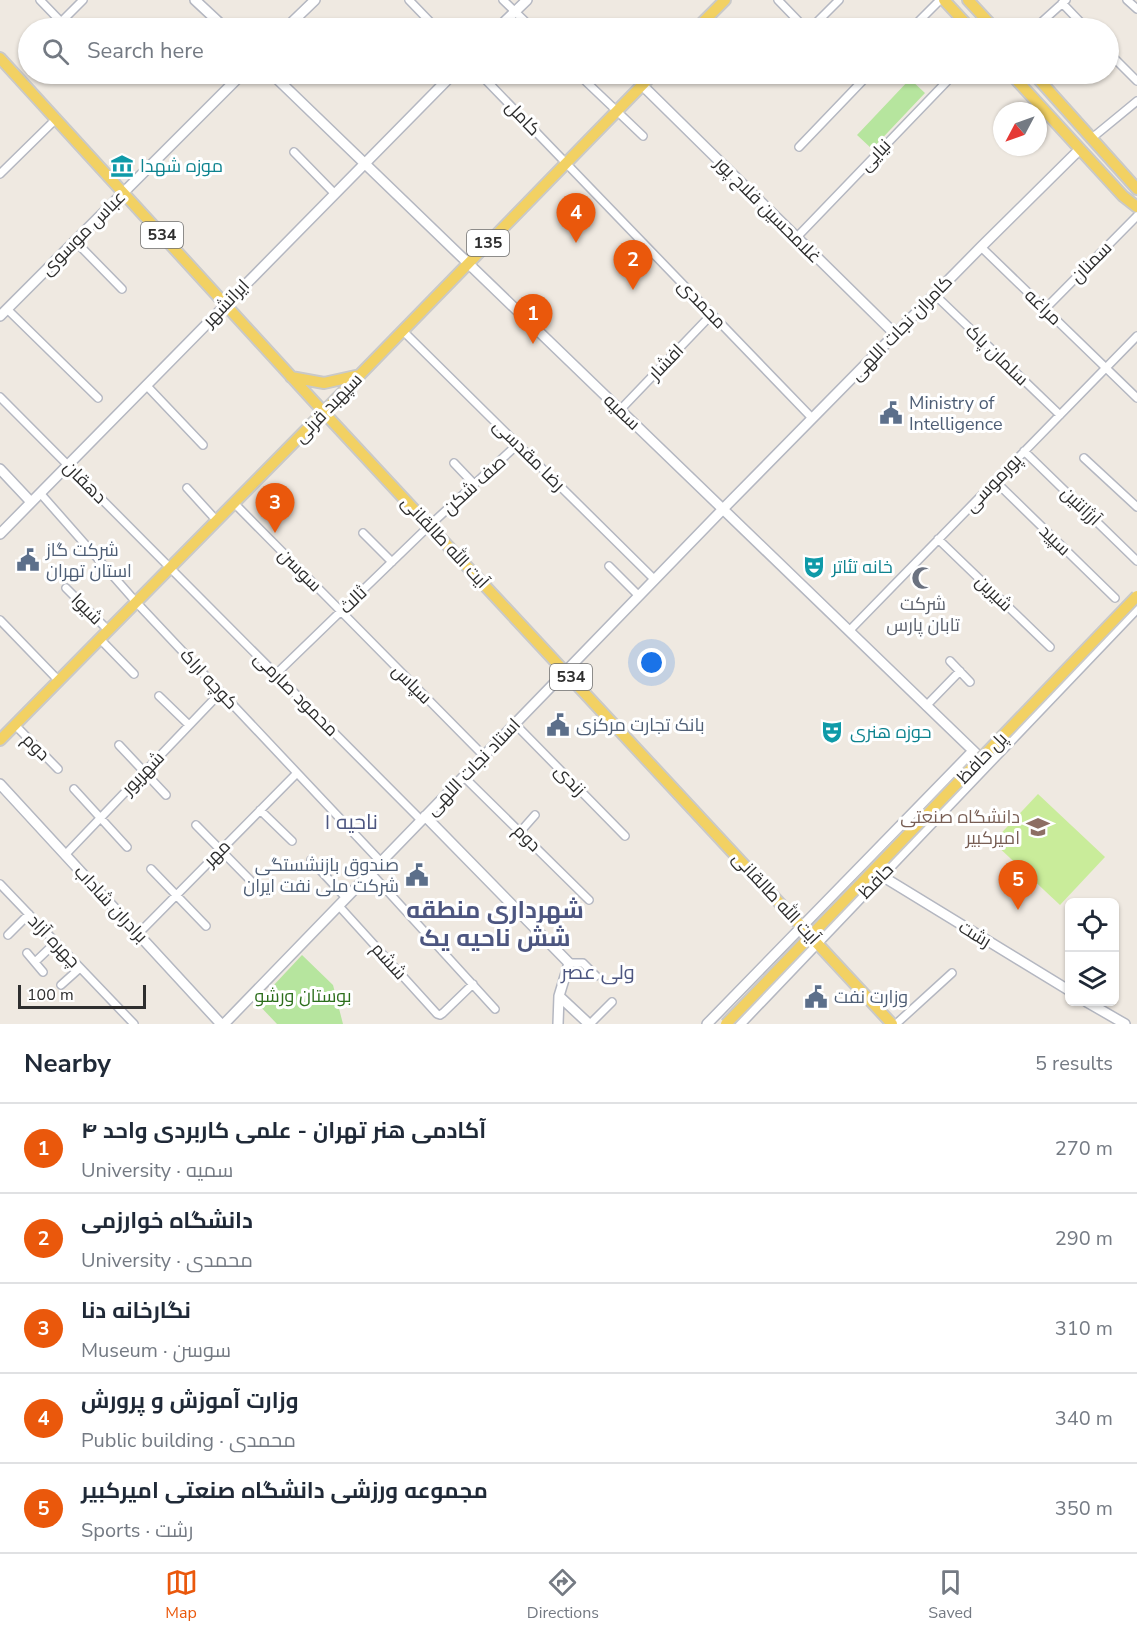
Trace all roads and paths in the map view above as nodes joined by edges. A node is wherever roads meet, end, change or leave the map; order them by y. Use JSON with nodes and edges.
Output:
{"nodes":[{"id":1,"x":40,"y":0,"type":"edge"},
{"id":2,"x":83,"y":0,"type":"edge"},
{"id":3,"x":195,"y":0,"type":"edge"},
{"id":4,"x":315,"y":0,"type":"edge"},
{"id":5,"x":409,"y":0,"type":"edge"},
{"id":6,"x":503,"y":0,"type":"edge"},
{"id":7,"x":527,"y":0,"type":"edge"},
{"id":8,"x":725,"y":0,"type":"edge"},
{"id":9,"x":778,"y":0,"type":"edge"},
{"id":10,"x":839,"y":0,"type":"edge"},
{"id":11,"x":942,"y":0,"type":"edge"},
{"id":12,"x":968,"y":0,"type":"edge"},
{"id":13,"x":1127,"y":0,"type":"edge"},
{"id":14,"x":1064,"y":2,"type":"edge"},
{"id":15,"x":1137,"y":9,"type":"edge"},
{"id":16,"x":515,"y":12,"type":"junction"},
{"id":17,"x":57,"y":18,"type":"edge"},
{"id":18,"x":65,"y":18,"type":"edge"},
{"id":19,"x":214,"y":18,"type":"edge"},
{"id":20,"x":296,"y":18,"type":"edge"},
{"id":21,"x":426,"y":18,"type":"edge"},
{"id":22,"x":509,"y":18,"type":"edge"},
{"id":23,"x":521,"y":18,"type":"edge"},
{"id":24,"x":707,"y":18,"type":"edge"},
{"id":25,"x":795,"y":18,"type":"edge"},
{"id":26,"x":821,"y":18,"type":"edge"},
{"id":27,"x":923,"y":18,"type":"edge"},
{"id":28,"x":960,"y":18,"type":"edge"},
{"id":29,"x":985,"y":18,"type":"edge"},
{"id":30,"x":1046,"y":18,"type":"edge"},
{"id":31,"x":1078,"y":18,"type":"edge"},
{"id":32,"x":0,"y":58,"type":"edge"},
{"id":33,"x":1119,"y":63,"type":"edge"},
{"id":34,"x":18,"y":78,"type":"edge"},
{"id":35,"x":1137,"y":81,"type":"edge"},
{"id":36,"x":24,"y":84,"type":"edge"},
{"id":37,"x":232,"y":84,"type":"edge"},
{"id":38,"x":282,"y":84,"type":"edge"},
{"id":39,"x":443,"y":84,"type":"edge"},
{"id":40,"x":490,"y":84,"type":"edge"},
{"id":41,"x":589,"y":84,"type":"edge"},
{"id":42,"x":860,"y":84,"type":"edge"},
{"id":43,"x":944,"y":84,"type":"edge"},
{"id":44,"x":1020,"y":84,"type":"edge"},
{"id":45,"x":1043,"y":84,"type":"edge"},
{"id":46,"x":642,"y":85,"type":"joint"},
{"id":47,"x":1137,"y":100,"type":"edge"},
{"id":48,"x":617,"y":111,"type":"junction"},
{"id":49,"x":56,"y":119,"type":"junction"},
{"id":50,"x":643,"y":136,"type":"dead end"},
{"id":51,"x":1092,"y":138,"type":"junction"},
{"id":52,"x":800,"y":147,"type":"dead end"},
{"id":53,"x":1080,"y":149,"type":"junction"},
{"id":54,"x":294,"y":152,"type":"dead end"},
{"id":55,"x":364,"y":162,"type":"junction"},
{"id":56,"x":566,"y":163,"type":"junction"},
{"id":57,"x":0,"y":174,"type":"edge"},
{"id":58,"x":1135,"y":183,"type":"edge"},
{"id":59,"x":123,"y":192,"type":"junction"},
{"id":60,"x":334,"y":193,"type":"junction"},
{"id":61,"x":1123,"y":196,"type":"junction"},
{"id":62,"x":1137,"y":207,"type":"edge"},
{"id":63,"x":1137,"y":214,"type":"edge"},
{"id":64,"x":796,"y":237,"type":"junction"},
{"id":65,"x":75,"y":241,"type":"junction"},
{"id":66,"x":981,"y":247,"type":"junction"},
{"id":67,"x":468,"y":264,"type":"junction"},
{"id":68,"x":122,"y":289,"type":"dead end"},
{"id":69,"x":934,"y":294,"type":"junction"},
{"id":70,"x":225,"y":304,"type":"junction"},
{"id":71,"x":1045,"y":309,"type":"junction"},
{"id":72,"x":4,"y":312,"type":"edge"},
{"id":73,"x":712,"y":314,"type":"junction"},
{"id":74,"x":403,"y":330,"type":"junction"},
{"id":75,"x":895,"y":334,"type":"junction"},
{"id":76,"x":1137,"y":336,"type":"edge"},
{"id":77,"x":1106,"y":368,"type":"junction"},
{"id":78,"x":360,"y":375,"type":"junction"},
{"id":79,"x":291,"y":377,"type":"junction"},
{"id":80,"x":146,"y":385,"type":"junction"},
{"id":81,"x":0,"y":397,"type":"edge"},
{"id":82,"x":98,"y":398,"type":"dead end"},
{"id":83,"x":1137,"y":398,"type":"edge"},
{"id":84,"x":620,"y":410,"type":"junction"},
{"id":85,"x":323,"y":412,"type":"junction"},
{"id":86,"x":1060,"y":415,"type":"junction"},
{"id":87,"x":812,"y":418,"type":"junction"},
{"id":88,"x":518,"y":444,"type":"junction"},
{"id":89,"x":203,"y":445,"type":"dead end"},
{"id":90,"x":1024,"y":452,"type":"junction"},
{"id":91,"x":1084,"y":458,"type":"dead end"},
{"id":92,"x":454,"y":463,"type":"dead end"},
{"id":93,"x":68,"y":465,"type":"junction"},
{"id":94,"x":0,"y":470,"type":"edge"},
{"id":95,"x":995,"y":481,"type":"junction"},
{"id":96,"x":474,"y":484,"type":"junction"},
{"id":97,"x":187,"y":488,"type":"dead end"},
{"id":98,"x":40,"y":493,"type":"junction"},
{"id":99,"x":31,"y":502,"type":"junction"},
{"id":100,"x":234,"y":503,"type":"junction"},
{"id":101,"x":1137,"y":507,"type":"edge"},
{"id":102,"x":723,"y":509,"type":"junction"},
{"id":103,"x":217,"y":521,"type":"junction"},
{"id":104,"x":429,"y":526,"type":"junction"},
{"id":105,"x":363,"y":533,"type":"dead end"},
{"id":106,"x":0,"y":534,"type":"edge"},
{"id":107,"x":938,"y":539,"type":"junction"},
{"id":108,"x":1137,"y":561,"type":"edge"},
{"id":109,"x":392,"y":562,"type":"junction"},
{"id":110,"x":609,"y":566,"type":"dead end"},
{"id":111,"x":170,"y":568,"type":"junction"},
{"id":112,"x":655,"y":580,"type":"junction"},
{"id":113,"x":66,"y":588,"type":"dead end"},
{"id":114,"x":639,"y":596,"type":"junction"},
{"id":115,"x":1137,"y":596,"type":"edge"},
{"id":116,"x":1115,"y":598,"type":"dead end"},
{"id":117,"x":136,"y":602,"type":"junction"},
{"id":118,"x":1137,"y":608,"type":"edge"},
{"id":119,"x":341,"y":611,"type":"junction"},
{"id":120,"x":0,"y":620,"type":"edge"},
{"id":121,"x":108,"y":630,"type":"junction"},
{"id":122,"x":849,"y":631,"type":"junction"},
{"id":123,"x":100,"y":639,"type":"junction"},
{"id":124,"x":1050,"y":647,"type":"dead end"},
{"id":125,"x":950,"y":661,"type":"dead end"},
{"id":126,"x":960,"y":670,"type":"junction"},
{"id":127,"x":566,"y":672,"type":"junction"},
{"id":128,"x":134,"y":674,"type":"dead end"},
{"id":129,"x":276,"y":674,"type":"junction"},
{"id":130,"x":59,"y":681,"type":"junction"},
{"id":131,"x":970,"y":682,"type":"dead end"},
{"id":132,"x":221,"y":692,"type":"junction"},
{"id":133,"x":159,"y":696,"type":"dead end"},
{"id":134,"x":926,"y":706,"type":"junction"},
{"id":135,"x":515,"y":724,"type":"junction"},
{"id":136,"x":15,"y":725,"type":"junction"},
{"id":137,"x":189,"y":726,"type":"junction"},
{"id":138,"x":0,"y":740,"type":"edge"},
{"id":139,"x":119,"y":745,"type":"dead end"},
{"id":140,"x":973,"y":751,"type":"junction"},
{"id":141,"x":484,"y":756,"type":"junction"},
{"id":142,"x":987,"y":764,"type":"junction"},
{"id":143,"x":58,"y":769,"type":"dead end"},
{"id":144,"x":144,"y":772,"type":"junction"},
{"id":145,"x":297,"y":772,"type":"junction"},
{"id":146,"x":464,"y":777,"type":"junction"},
{"id":147,"x":0,"y":784,"type":"edge"},
{"id":148,"x":74,"y":789,"type":"dead end"},
{"id":149,"x":166,"y":795,"type":"dead end"},
{"id":150,"x":260,"y":810,"type":"junction"},
{"id":151,"x":535,"y":815,"type":"dead end"},
{"id":152,"x":100,"y":818,"type":"junction"},
{"id":153,"x":423,"y":818,"type":"junction"},
{"id":154,"x":196,"y":825,"type":"dead end"},
{"id":155,"x":520,"y":831,"type":"junction"},
{"id":156,"x":625,"y":836,"type":"dead end"},
{"id":157,"x":292,"y":841,"type":"dead end"},
{"id":158,"x":127,"y":846,"type":"dead end"},
{"id":159,"x":220,"y":850,"type":"junction"},
{"id":160,"x":65,"y":855,"type":"junction"},
{"id":161,"x":311,"y":860,"type":"dead end"},
{"id":162,"x":381,"y":862,"type":"junction"},
{"id":163,"x":862,"y":864,"type":"junction"},
{"id":164,"x":151,"y":869,"type":"dead end"},
{"id":165,"x":371,"y":873,"type":"junction"},
{"id":166,"x":882,"y":876,"type":"junction"},
{"id":167,"x":0,"y":884,"type":"edge"},
{"id":168,"x":254,"y":884,"type":"dead end"},
{"id":169,"x":3,"y":892,"type":"edge"},
{"id":170,"x":176,"y":895,"type":"junction"},
{"id":171,"x":346,"y":898,"type":"junction"},
{"id":172,"x":589,"y":900,"type":"dead end"},
{"id":173,"x":339,"y":906,"type":"junction"},
{"id":174,"x":29,"y":914,"type":"junction"},
{"id":175,"x":206,"y":926,"type":"dead end"},
{"id":176,"x":802,"y":926,"type":"junction"},
{"id":177,"x":138,"y":934,"type":"junction"},
{"id":178,"x":8,"y":935,"type":"dead end"},
{"id":179,"x":56,"y":942,"type":"junction"},
{"id":180,"x":818,"y":943,"type":"junction"},
{"id":181,"x":27,"y":953,"type":"dead end"},
{"id":182,"x":35,"y":962,"type":"junction"},
{"id":183,"x":569,"y":963,"type":"junction"},
{"id":184,"x":80,"y":968,"type":"junction"},
{"id":185,"x":43,"y":972,"type":"dead end"},
{"id":186,"x":952,"y":973,"type":"dead end"},
{"id":187,"x":596,"y":976,"type":"dead end"},
{"id":188,"x":748,"y":981,"type":"junction"},
{"id":189,"x":473,"y":984,"type":"junction"},
{"id":190,"x":61,"y":985,"type":"dead end"},
{"id":191,"x":1065,"y":988,"type":"edge"},
{"id":192,"x":559,"y":996,"type":"junction"},
{"id":193,"x":765,"y":998,"type":"junction"},
{"id":194,"x":612,"y":1002,"type":"dead end"},
{"id":195,"x":1094,"y":1006,"type":"edge"},
{"id":196,"x":495,"y":1009,"type":"dead end"},
{"id":197,"x":722,"y":1009,"type":"junction"},
{"id":198,"x":134,"y":1024,"type":"edge"},
{"id":199,"x":222,"y":1024,"type":"edge"},
{"id":200,"x":558,"y":1024,"type":"edge"},
{"id":201,"x":590,"y":1024,"type":"edge"},
{"id":202,"x":707,"y":1024,"type":"edge"},
{"id":203,"x":722,"y":1024,"type":"edge"},
{"id":204,"x":726,"y":1024,"type":"edge"},
{"id":205,"x":740,"y":1024,"type":"edge"},
{"id":206,"x":894,"y":1024,"type":"edge"},
{"id":207,"x":1125,"y":1024,"type":"edge"}],
"edges":[{"from":1,"to":17,"type":"street"},
{"from":2,"to":18,"type":"street"},
{"from":3,"to":19,"type":"main road"},
{"from":4,"to":20,"type":"main road"},
{"from":5,"to":21,"type":"street"},
{"from":6,"to":16,"type":"street"},
{"from":7,"to":16,"type":"main road"},
{"from":8,"to":24,"type":"main road"},
{"from":9,"to":25,"type":"street"},
{"from":10,"to":26,"type":"street"},
{"from":11,"to":27,"type":"street"},
{"from":11,"to":28,"type":"main road"},
{"from":12,"to":29,"type":"main road"},
{"from":13,"to":15,"type":"street"},
{"from":14,"to":30,"type":"street"},
{"from":14,"to":31,"type":"street"},
{"from":16,"to":22,"type":"main road"},
{"from":16,"to":23,"type":"street"},
{"from":32,"to":34,"type":"main road","name":"آیت الله طالقانی","number":"534"},
{"from":33,"to":35,"type":"street"},
{"from":36,"to":49,"type":"main road","name":"آیت الله طالقانی","number":"534"},
{"from":37,"to":59,"type":"main road","name":"عباس موسوی"},
{"from":38,"to":55,"type":"main road","name":"سمیه"},
{"from":39,"to":55,"type":"main road","name":"ایرانشهر"},
{"from":40,"to":56,"type":"street","name":"کامل"},
{"from":41,"to":48,"type":"street"},
{"from":42,"to":52,"type":"street"},
{"from":43,"to":64,"type":"street","name":"نیایی"},
{"from":44,"to":53,"type":"main road"},
{"from":45,"to":51,"type":"main road"},
{"from":46,"to":48,"type":"main road","name":"سپهبد قرنی","number":"135"},
{"from":46,"to":64,"type":"main road","name":"غلامحسین فلاح‌ پور"},
{"from":47,"to":51,"type":"street"},
{"from":48,"to":50,"type":"street"},
{"from":48,"to":56,"type":"main road","name":"سپهبد قرنی","number":"135"},
{"from":49,"to":57,"type":"street"},
{"from":49,"to":59,"type":"main road","name":"آیت الله طالقانی","number":"534"},
{"from":51,"to":53,"type":"main road"},
{"from":51,"to":58,"type":"main road"},
{"from":53,"to":61,"type":"main road"},
{"from":53,"to":66,"type":"main road","name":"کامران نجات اللهی"},
{"from":54,"to":60,"type":"street"},
{"from":55,"to":60,"type":"main road","name":"ایرانشهر"},
{"from":55,"to":67,"type":"main road","name":"سمیه"},
{"from":56,"to":67,"type":"main road","name":"سپهبد قرنی","number":"135"},
{"from":56,"to":73,"type":"street","name":"محمدی"},
{"from":59,"to":65,"type":"main road","name":"عباس موسوی"},
{"from":59,"to":70,"type":"main road","name":"آیت الله طالقانی","number":"534"},
{"from":60,"to":70,"type":"main road","name":"ایرانشهر"},
{"from":61,"to":62,"type":"main road"},
{"from":61,"to":63,"type":"main road"},
{"from":63,"to":71,"type":"street","name":"سمنان"},
{"from":64,"to":75,"type":"main road","name":"غلامحسین فلاح‌ پور"},
{"from":65,"to":68,"type":"street"},
{"from":65,"to":72,"type":"main road","name":"عباس موسوی"},
{"from":66,"to":69,"type":"main road","name":"کامران نجات اللهی"},
{"from":66,"to":71,"type":"street","name":"مراغه"},
{"from":67,"to":74,"type":"main road","name":"سپهبد قرنی","number":"135"},
{"from":67,"to":84,"type":"main road","name":"سمیه"},
{"from":69,"to":75,"type":"main road","name":"کامران نجات اللهی"},
{"from":69,"to":86,"type":"street","name":"سلمان پاک"},
{"from":70,"to":79,"type":"main road","name":"آیت الله طالقانی","number":"534"},
{"from":70,"to":80,"type":"main road","name":"ایرانشهر"},
{"from":71,"to":77,"type":"street","name":"مراغه"},
{"from":72,"to":82,"type":"street"},
{"from":73,"to":84,"type":"street","name":"افشار"},
{"from":73,"to":87,"type":"street","name":"محمدی"},
{"from":74,"to":78,"type":"main road","name":"سپهبد قرنی","number":"135"},
{"from":74,"to":88,"type":"street","name":"رضا مقدسی"},
{"from":75,"to":87,"type":"main road","name":"کامران نجات اللهی"},
{"from":76,"to":77,"type":"street","name":"پورموسی"},
{"from":77,"to":83,"type":"street","name":"مراغه"},
{"from":77,"to":86,"type":"street","name":"پورموسی"},
{"from":78,"to":79,"type":"main road"},
{"from":78,"to":85,"type":"main road","name":"سپهبد قرنی","number":"135"},
{"from":79,"to":85,"type":"main road","name":"آیت الله طالقانی","number":"534"},
{"from":80,"to":89,"type":"street"},
{"from":80,"to":93,"type":"main road","name":"ایرانشهر"},
{"from":81,"to":93,"type":"street","name":"دهقان"},
{"from":84,"to":102,"type":"main road","name":"سمیه"},
{"from":85,"to":100,"type":"main road","name":"سپهبد قرنی","number":"135"},
{"from":85,"to":104,"type":"main road","name":"آیت الله طالقانی","number":"534"},
{"from":86,"to":90,"type":"street","name":"پورموسی"},
{"from":87,"to":102,"type":"main road","name":"کامران نجات اللهی"},
{"from":88,"to":96,"type":"street","name":"صف شکن"},
{"from":88,"to":112,"type":"street","name":"رضا مقدسی"},
{"from":90,"to":95,"type":"street","name":"پورموسی"},
{"from":90,"to":108,"type":"street","name":"آرژانتین"},
{"from":91,"to":101,"type":"street"},
{"from":92,"to":96,"type":"street"},
{"from":93,"to":98,"type":"main road","name":"ایرانشهر"},
{"from":93,"to":111,"type":"street","name":"دهقان"},
{"from":94,"to":99,"type":"main road"},
{"from":95,"to":107,"type":"street","name":"پورموسی"},
{"from":95,"to":116,"type":"street","name":"سپید"},
{"from":96,"to":104,"type":"street","name":"صف شکن"},
{"from":97,"to":103,"type":"street"},
{"from":98,"to":99,"type":"main road","name":"ایرانشهر"},
{"from":98,"to":117,"type":"street","name":"کوچه اراک"},
{"from":99,"to":106,"type":"main road","name":"ایرانشهر"},
{"from":100,"to":103,"type":"main road","name":"سپهبد قرنی","number":"135"},
{"from":100,"to":119,"type":"street","name":"سوسن"},
{"from":102,"to":112,"type":"main road","name":"استاد نجات اللهی"},
{"from":102,"to":122,"type":"main road","name":"سمیه"},
{"from":103,"to":111,"type":"main road","name":"سپهبد قرنی","number":"135"},
{"from":104,"to":109,"type":"street","name":"ثالث"},
{"from":104,"to":127,"type":"main road","name":"آیت الله طالقانی","number":"534"},
{"from":105,"to":109,"type":"street"},
{"from":107,"to":122,"type":"street","name":"پورموسی"},
{"from":107,"to":124,"type":"street","name":"شیرین"},
{"from":109,"to":119,"type":"street","name":"ثالث"},
{"from":110,"to":114,"type":"street"},
{"from":111,"to":117,"type":"main road","name":"سپهبد قرنی","number":"135"},
{"from":111,"to":129,"type":"street","name":"محمود صارمی"},
{"from":112,"to":114,"type":"main road","name":"استاد نجات اللهی"},
{"from":113,"to":121,"type":"street","name":"شیوا"},
{"from":114,"to":127,"type":"main road","name":"استاد نجات اللهی"},
{"from":115,"to":204,"type":"main road","name":"پل حافظ","bridge":true},
{"from":117,"to":121,"type":"main road","name":"سپهبد قرنی","number":"135"},
{"from":117,"to":132,"type":"street","name":"کوچه اراک"},
{"from":118,"to":142,"type":"main road","name":"حافظ"},
{"from":119,"to":129,"type":"street","name":"ثالث"},
{"from":119,"to":141,"type":"street","name":"سپاس"},
{"from":120,"to":130,"type":"street"},
{"from":121,"to":123,"type":"main road","name":"سپهبد قرنی","number":"135"},
{"from":122,"to":134,"type":"main road","name":"سمیه"},
{"from":123,"to":128,"type":"street"},
{"from":123,"to":130,"type":"main road","name":"سپهبد قرنی","number":"135"},
{"from":125,"to":126,"type":"street"},
{"from":126,"to":131,"type":"street"},
{"from":126,"to":134,"type":"street"},
{"from":127,"to":135,"type":"main road","name":"استاد نجات اللهی"},
{"from":127,"to":176,"type":"main road","name":"آیت الله طالقانی","number":"534"},
{"from":129,"to":153,"type":"street","name":"محمود صارمی"},
{"from":130,"to":136,"type":"main road","name":"سپهبد قرنی","number":"135"},
{"from":132,"to":137,"type":"street","name":"شهریور"},
{"from":132,"to":145,"type":"street","name":"کوچه اراک"},
{"from":133,"to":137,"type":"street"},
{"from":134,"to":140,"type":"main road","name":"سمیه"},
{"from":135,"to":141,"type":"main road","name":"استاد نجات اللهی"},
{"from":135,"to":156,"type":"street","name":"زندی"},
{"from":136,"to":138,"type":"main road","name":"سپهبد قرنی","number":"135"},
{"from":136,"to":143,"type":"street","name":"دوم"},
{"from":137,"to":144,"type":"street","name":"شهریور"},
{"from":139,"to":144,"type":"street"},
{"from":140,"to":142,"type":"main road","name":"سمیه"},
{"from":140,"to":163,"type":"main road","name":"حافظ"},
{"from":141,"to":146,"type":"main road","name":"استاد نجات اللهی"},
{"from":142,"to":166,"type":"main road","name":"حافظ"},
{"from":144,"to":149,"type":"street"},
{"from":144,"to":152,"type":"street","name":"شهریور"},
{"from":145,"to":150,"type":"street","name":"مهر"},
{"from":145,"to":162,"type":"street","name":"کوچه اراک"},
{"from":146,"to":153,"type":"main road","name":"استاد نجات اللهی"},
{"from":146,"to":155,"type":"street","name":"دوم"},
{"from":147,"to":160,"type":"main road","name":"برادران شاداب"},
{"from":148,"to":152,"type":"street"},
{"from":150,"to":157,"type":"street"},
{"from":150,"to":159,"type":"street","name":"مهر"},
{"from":151,"to":155,"type":"street"},
{"from":152,"to":158,"type":"street"},
{"from":152,"to":160,"type":"street","name":"شهریور"},
{"from":153,"to":162,"type":"main road","name":"استاد نجات اللهی"},
{"from":153,"to":183,"type":"main road","name":"محمود صارمی"},
{"from":154,"to":159,"type":"street"},
{"from":155,"to":172,"type":"street","name":"دوم"},
{"from":159,"to":168,"type":"street"},
{"from":159,"to":170,"type":"street","name":"مهر"},
{"from":160,"to":177,"type":"main road","name":"برادران شاداب"},
{"from":161,"to":171,"type":"street"},
{"from":162,"to":165,"type":"main road","name":"استاد نجات اللهی"},
{"from":163,"to":166,"type":"main road","name":"رشت"},
{"from":163,"to":176,"type":"main road","name":"حافظ"},
{"from":164,"to":170,"type":"street"},
{"from":165,"to":171,"type":"main road","name":"استاد نجات اللهی"},
{"from":165,"to":189,"type":"street"},
{"from":166,"to":180,"type":"main road","name":"حافظ"},
{"from":166,"to":191,"type":"main road","name":"رشت"},
{"from":167,"to":169,"type":"street","name":"چهره آزاد"},
{"from":169,"to":174,"type":"street","name":"چهره آزاد"},
{"from":170,"to":175,"type":"street"},
{"from":170,"to":177,"type":"street","name":"مهر"},
{"from":171,"to":173,"type":"main road","name":"استاد نجات اللهی"},
{"from":173,"to":189,"type":"street","name":"ششم"},
{"from":173,"to":199,"type":"main road","name":"استاد نجات اللهی"},
{"from":174,"to":178,"type":"street"},
{"from":174,"to":179,"type":"street","name":"چهره آزاد"},
{"from":176,"to":180,"type":"main road","name":"آیت الله طالقانی","number":"534"},
{"from":176,"to":188,"type":"main road","name":"حافظ"},
{"from":177,"to":199,"type":"main road","name":"برادران شاداب"},
{"from":179,"to":182,"type":"street"},
{"from":179,"to":184,"type":"street","name":"چهره آزاد"},
{"from":180,"to":193,"type":"main road","name":"حافظ"},
{"from":180,"to":206,"type":"main road","name":"آیت الله طالقانی","number":"534"},
{"from":181,"to":182,"type":"street"},
{"from":182,"to":185,"type":"street"},
{"from":183,"to":187,"type":"street"},
{"from":183,"to":192,"type":"main road"},
{"from":184,"to":190,"type":"street"},
{"from":184,"to":198,"type":"street","name":"چهره آزاد"},
{"from":186,"to":206,"type":"street"},
{"from":188,"to":193,"type":"main road"},
{"from":188,"to":197,"type":"main road","name":"حافظ"},
{"from":189,"to":196,"type":"street"},
{"from":192,"to":200,"type":"main road"},
{"from":192,"to":201,"type":"main road"},
{"from":193,"to":205,"type":"main road","name":"حافظ"},
{"from":194,"to":201,"type":"street"},
{"from":195,"to":207,"type":"main road"},
{"from":197,"to":202,"type":"main road","name":"حافظ"},
{"from":197,"to":203,"type":"main road"}]}
